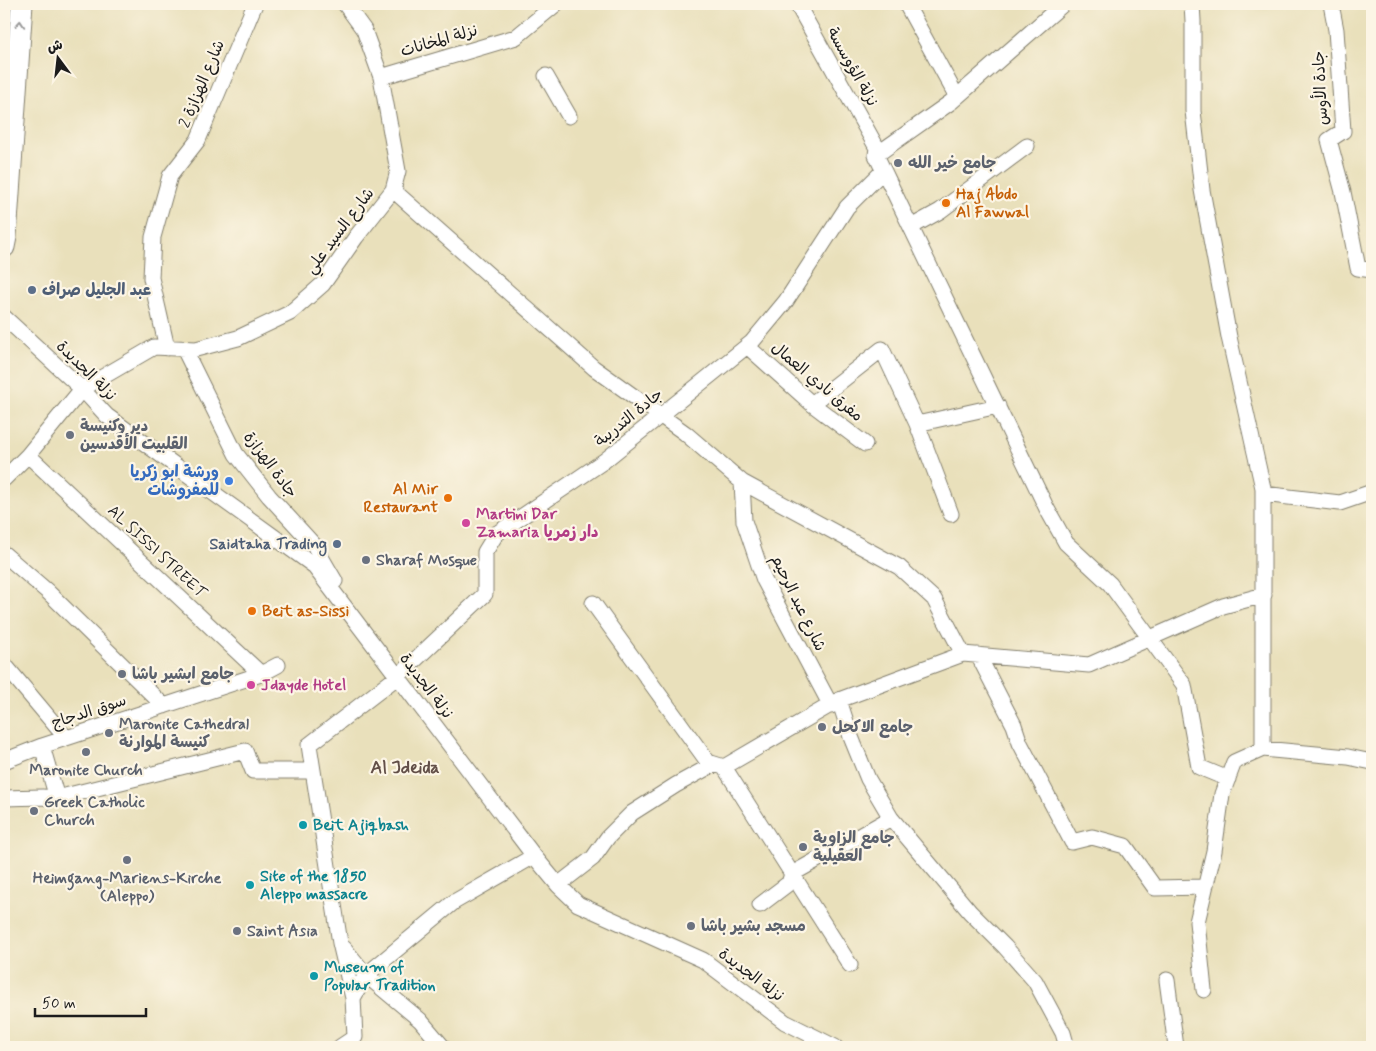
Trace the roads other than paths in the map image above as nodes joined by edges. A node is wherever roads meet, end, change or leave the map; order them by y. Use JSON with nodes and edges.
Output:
{"nodes":[{"id":1,"x":22,"y":4,"type":"edge"},
{"id":2,"x":255,"y":4,"type":"edge"},
{"id":3,"x":345,"y":4,"type":"edge"},
{"id":4,"x":556,"y":4,"type":"edge"},
{"id":5,"x":797,"y":4,"type":"edge"},
{"id":6,"x":906,"y":4,"type":"edge"},
{"id":7,"x":1064,"y":4,"type":"edge"},
{"id":8,"x":1192,"y":4,"type":"edge"},
{"id":9,"x":1331,"y":4,"type":"edge"},
{"id":10,"x":546,"y":76,"type":"dead end"},
{"id":11,"x":380,"y":77,"type":"junction"},
{"id":12,"x":957,"y":97,"type":"junction"},
{"id":13,"x":569,"y":116,"type":"dead end"},
{"id":14,"x":8,"y":142,"type":"edge"},
{"id":15,"x":1027,"y":146,"type":"dead end"},
{"id":16,"x":876,"y":151,"type":"junction"},
{"id":17,"x":883,"y":170,"type":"junction"},
{"id":18,"x":392,"y":190,"type":"junction"},
{"id":19,"x":911,"y":227,"type":"junction"},
{"id":20,"x":4,"y":247,"type":"edge"},
{"id":21,"x":1372,"y":270,"type":"edge"},
{"id":22,"x":4,"y":317,"type":"edge"},
{"id":23,"x":747,"y":346,"type":"junction"},
{"id":24,"x":167,"y":348,"type":"junction"},
{"id":25,"x":184,"y":349,"type":"junction"},
{"id":26,"x":82,"y":389,"type":"junction"},
{"id":27,"x":812,"y":404,"type":"junction"},
{"id":28,"x":998,"y":406,"type":"junction"},
{"id":29,"x":660,"y":416,"type":"junction"},
{"id":30,"x":917,"y":424,"type":"junction"},
{"id":31,"x":865,"y":444,"type":"dead end"},
{"id":32,"x":28,"y":455,"type":"junction"},
{"id":33,"x":4,"y":479,"type":"edge"},
{"id":34,"x":742,"y":482,"type":"junction"},
{"id":35,"x":1372,"y":492,"type":"edge"},
{"id":36,"x":1263,"y":494,"type":"junction"},
{"id":37,"x":951,"y":514,"type":"dead end"},
{"id":38,"x":4,"y":554,"type":"edge"},
{"id":39,"x":336,"y":595,"type":"junction"},
{"id":40,"x":1264,"y":595,"type":"junction"},
{"id":41,"x":593,"y":604,"type":"dead end"},
{"id":42,"x":1150,"y":637,"type":"junction"},
{"id":43,"x":970,"y":655,"type":"junction"},
{"id":44,"x":4,"y":664,"type":"edge"},
{"id":45,"x":278,"y":665,"type":"dead end"},
{"id":46,"x":261,"y":674,"type":"junction"},
{"id":47,"x":397,"y":677,"type":"junction"},
{"id":48,"x":835,"y":703,"type":"junction"},
{"id":49,"x":164,"y":706,"type":"junction"},
{"id":50,"x":66,"y":738,"type":"junction"},
{"id":51,"x":42,"y":746,"type":"junction"},
{"id":52,"x":1263,"y":749,"type":"junction"},
{"id":53,"x":4,"y":761,"type":"edge"},
{"id":54,"x":1372,"y":762,"type":"edge"},
{"id":55,"x":719,"y":765,"type":"junction"},
{"id":56,"x":313,"y":771,"type":"junction"},
{"id":57,"x":1228,"y":779,"type":"junction"},
{"id":58,"x":4,"y":798,"type":"edge"},
{"id":59,"x":57,"y":798,"type":"junction"},
{"id":60,"x":891,"y":818,"type":"junction"},
{"id":61,"x":534,"y":856,"type":"junction"},
{"id":62,"x":792,"y":874,"type":"junction"},
{"id":63,"x":558,"y":885,"type":"junction"},
{"id":64,"x":1205,"y":887,"type":"junction"},
{"id":65,"x":760,"y":905,"type":"dead end"},
{"id":66,"x":340,"y":943,"type":"junction"},
{"id":67,"x":850,"y":965,"type":"dead end"},
{"id":68,"x":366,"y":975,"type":"junction"},
{"id":69,"x":1168,"y":980,"type":"dead end"},
{"id":70,"x":1204,"y":990,"type":"dead end"},
{"id":71,"x":353,"y":998,"type":"junction"},
{"id":72,"x":340,"y":1047,"type":"edge"},
{"id":73,"x":443,"y":1047,"type":"edge"},
{"id":74,"x":835,"y":1047,"type":"edge"},
{"id":75,"x":1067,"y":1047,"type":"edge"},
{"id":76,"x":1176,"y":1047,"type":"edge"}],
"edges":[{"from":14,"to":1,"type":"main road","one_way":true},
{"from":2,"to":24,"type":"street","name":"شارع الهزازة 2"},
{"from":3,"to":11,"type":"street","name":"شارع السيد علي"},
{"from":4,"to":11,"type":"street","name":"نزلة المخانات"},
{"from":5,"to":16,"type":"street","name":"نزلة الؤوسسة"},
{"from":6,"to":12,"type":"street"},
{"from":7,"to":12,"type":"street"},
{"from":8,"to":36,"type":"street"},
{"from":9,"to":21,"type":"street","name":"جادة الأوس"},
{"from":10,"to":13,"type":"street"},
{"from":11,"to":18,"type":"street","name":"شارع السيد علي"},
{"from":12,"to":16,"type":"street"},
{"from":14,"to":20,"type":"main road"},
{"from":15,"to":19,"type":"street"},
{"from":16,"to":17,"type":"street","name":"نزلة الؤوسسة"},
{"from":17,"to":19,"type":"street","name":"نزلة الؤوسسة"},
{"from":17,"to":23,"type":"street","name":"جادة التدريبة"},
{"from":18,"to":25,"type":"street","name":"شارع السيد علي"},
{"from":18,"to":29,"type":"street"},
{"from":19,"to":28,"type":"street","name":"نزلة الؤوسسة"},
{"from":22,"to":26,"type":"street","name":"نزلة الجديدة"},
{"from":23,"to":27,"type":"street","name":"مفرق نادي العمال"},
{"from":23,"to":29,"type":"street","name":"جادة التدريبة"},
{"from":24,"to":25,"type":"street","name":"شارع السيد علي"},
{"from":24,"to":26,"type":"street","name":"شارع السيد علي"},
{"from":25,"to":39,"type":"street","name":"جادة الهزازة"},
{"from":26,"to":32,"type":"street","name":"شارع السيد علي"},
{"from":26,"to":39,"type":"street","name":"نزلة الجديدة"},
{"from":27,"to":30,"type":"street"},
{"from":27,"to":31,"type":"street","name":"مفرق نادي العمال"},
{"from":28,"to":30,"type":"street"},
{"from":28,"to":42,"type":"street","name":"نزلة الؤوسسة"},
{"from":29,"to":34,"type":"street"},
{"from":29,"to":47,"type":"street","name":"جادة التدريبة"},
{"from":30,"to":37,"type":"street"},
{"from":32,"to":33,"type":"street","name":"شارع السيد علي"},
{"from":32,"to":46,"type":"street","name":"AL SISSI STREET"},
{"from":34,"to":43,"type":"street"},
{"from":34,"to":48,"type":"street","name":"شارع عبد الرحيم"},
{"from":35,"to":36,"type":"street"},
{"from":36,"to":40,"type":"street"},
{"from":38,"to":49,"type":"street"},
{"from":39,"to":47,"type":"street","name":"نزلة الجديدة"},
{"from":40,"to":42,"type":"street"},
{"from":40,"to":52,"type":"street"},
{"from":41,"to":55,"type":"street"},
{"from":42,"to":43,"type":"street"},
{"from":42,"to":57,"type":"street","name":"نزلة الؤوسسة"},
{"from":43,"to":48,"type":"street"},
{"from":43,"to":64,"type":"street"},
{"from":44,"to":50,"type":"street"},
{"from":45,"to":46,"type":"street","name":"سوق الدجاج"},
{"from":46,"to":49,"type":"street","name":"سوق الدجاج"},
{"from":47,"to":56,"type":"street","name":"جادة التدريبة"},
{"from":47,"to":61,"type":"street","name":"نزلة الجديدة"},
{"from":48,"to":55,"type":"street"},
{"from":48,"to":60,"type":"street","name":"شارع عبد الرحيم"},
{"from":49,"to":50,"type":"street","name":"سوق الدجاج"},
{"from":50,"to":51,"type":"street","name":"سوق الدجاج"},
{"from":51,"to":53,"type":"street"},
{"from":51,"to":59,"type":"street","name":"سوق الدجاج"},
{"from":52,"to":54,"type":"street"},
{"from":52,"to":57,"type":"street"},
{"from":55,"to":62,"type":"street"},
{"from":55,"to":63,"type":"street"},
{"from":56,"to":59,"type":"street"},
{"from":56,"to":66,"type":"street"},
{"from":57,"to":64,"type":"street"},
{"from":58,"to":59,"type":"street"},
{"from":60,"to":62,"type":"street"},
{"from":60,"to":75,"type":"street","name":"شارع عبد الرحيم"},
{"from":61,"to":63,"type":"street","name":"نزلة الجديدة"},
{"from":61,"to":68,"type":"street"},
{"from":62,"to":65,"type":"street"},
{"from":62,"to":67,"type":"street"},
{"from":63,"to":74,"type":"street","name":"نزلة الجديدة"},
{"from":64,"to":70,"type":"street"},
{"from":66,"to":68,"type":"street"},
{"from":66,"to":71,"type":"street"},
{"from":68,"to":71,"type":"street"},
{"from":68,"to":73,"type":"street"},
{"from":69,"to":76,"type":"street"},
{"from":71,"to":72,"type":"street"}]}
